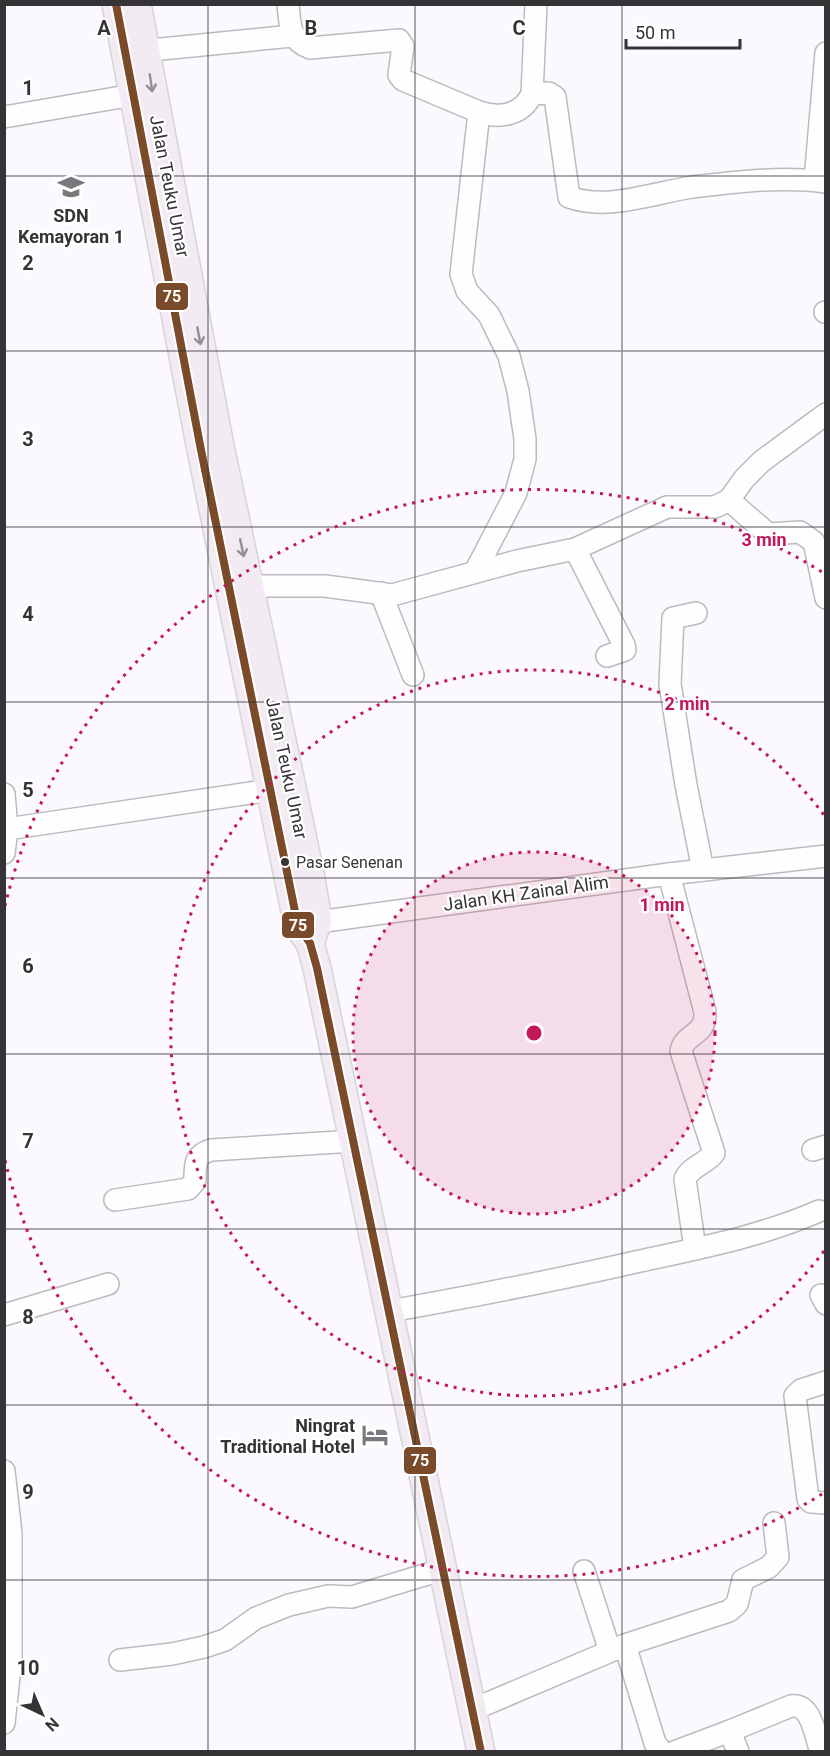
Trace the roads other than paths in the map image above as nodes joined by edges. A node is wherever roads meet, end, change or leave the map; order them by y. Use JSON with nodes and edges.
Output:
{"nodes":[{"id":1,"x":116,"y":4,"type":"edge"},
{"id":2,"x":137,"y":4,"type":"edge"},
{"id":3,"x":288,"y":4,"type":"edge"},
{"id":4,"x":536,"y":4,"type":"edge"},
{"id":5,"x":292,"y":36,"type":"junction"},
{"id":6,"x":136,"y":51,"type":"junction"},
{"id":7,"x":825,"y":53,"type":"edge"},
{"id":8,"x":532,"y":94,"type":"junction"},
{"id":9,"x":133,"y":95,"type":"junction"},
{"id":10,"x":479,"y":112,"type":"junction"},
{"id":11,"x":4,"y":117,"type":"edge"},
{"id":12,"x":820,"y":181,"type":"edge"},
{"id":13,"x":825,"y":414,"type":"edge"},
{"id":14,"x":729,"y":500,"type":"junction"},
{"id":15,"x":225,"y":511,"type":"junction"},
{"id":16,"x":575,"y":549,"type":"junction"},
{"id":17,"x":475,"y":572,"type":"junction"},
{"id":18,"x":250,"y":586,"type":"junction"},
{"id":19,"x":381,"y":593,"type":"junction"},
{"id":20,"x":825,"y":598,"type":"edge"},
{"id":21,"x":696,"y":613,"type":"dead end"},
{"id":22,"x":607,"y":656,"type":"dead end"},
{"id":23,"x":412,"y":675,"type":"dead end"},
{"id":24,"x":271,"y":790,"type":"junction"},
{"id":25,"x":4,"y":794,"type":"edge"},
{"id":26,"x":7,"y":828,"type":"junction"},
{"id":27,"x":4,"y":853,"type":"edge"},
{"id":28,"x":825,"y":856,"type":"edge"},
{"id":29,"x":703,"y":870,"type":"junction"},
{"id":30,"x":669,"y":874,"type":"junction"},
{"id":31,"x":308,"y":930,"type":"junction"},
{"id":32,"x":354,"y":1141,"type":"junction"},
{"id":33,"x":116,"y":1200,"type":"dead end"},
{"id":34,"x":819,"y":1211,"type":"dead end"},
{"id":35,"x":695,"y":1249,"type":"junction"},
{"id":36,"x":108,"y":1284,"type":"dead end"},
{"id":37,"x":390,"y":1311,"type":"junction"},
{"id":38,"x":4,"y":1314,"type":"edge"},
{"id":39,"x":825,"y":1382,"type":"edge"},
{"id":40,"x":4,"y":1471,"type":"edge"},
{"id":41,"x":825,"y":1503,"type":"edge"},
{"id":42,"x":774,"y":1523,"type":"dead end"},
{"id":43,"x":8,"y":1533,"type":"edge"},
{"id":44,"x":444,"y":1569,"type":"junction"},
{"id":45,"x":584,"y":1571,"type":"dead end"},
{"id":46,"x":617,"y":1648,"type":"junction"},
{"id":47,"x":120,"y":1660,"type":"dead end"},
{"id":48,"x":472,"y":1710,"type":"junction"},
{"id":49,"x":4,"y":1723,"type":"edge"},
{"id":50,"x":730,"y":1731,"type":"junction"},
{"id":51,"x":481,"y":1752,"type":"edge"},
{"id":52,"x":662,"y":1752,"type":"edge"},
{"id":53,"x":674,"y":1752,"type":"edge"},
{"id":54,"x":738,"y":1752,"type":"edge"},
{"id":55,"x":821,"y":1752,"type":"edge"}],
"edges":[{"from":1,"to":6,"type":"main road","name":"Jalan Teuku Umar"},
{"from":2,"to":6,"type":"main road","name":"Jalan Teuku Umar"},
{"from":3,"to":5,"type":"street"},
{"from":4,"to":8,"type":"street"},
{"from":5,"to":6,"type":"street"},
{"from":5,"to":10,"type":"street"},
{"from":6,"to":9,"type":"main road","name":"Jalan Teuku Umar"},
{"from":6,"to":15,"type":"main road","name":"Jalan Teuku Umar","one_way":true},
{"from":7,"to":12,"type":"street"},
{"from":8,"to":10,"type":"street"},
{"from":8,"to":12,"type":"street"},
{"from":9,"to":11,"type":"street"},
{"from":9,"to":15,"type":"main road","name":"Jalan Teuku Umar"},
{"from":10,"to":17,"type":"street"},
{"from":13,"to":14,"type":"street"},
{"from":14,"to":16,"type":"street"},
{"from":14,"to":20,"type":"street"},
{"from":15,"to":18,"type":"main road","name":"Jalan Teuku Umar","one_way":true},
{"from":15,"to":24,"type":"main road","name":"Jalan Teuku Umar"},
{"from":16,"to":17,"type":"street"},
{"from":16,"to":22,"type":"street"},
{"from":17,"to":19,"type":"street"},
{"from":18,"to":19,"type":"street"},
{"from":18,"to":31,"type":"main road","name":"Jalan Teuku Umar"},
{"from":19,"to":23,"type":"street"},
{"from":21,"to":29,"type":"street"},
{"from":24,"to":26,"type":"street"},
{"from":24,"to":31,"type":"main road","name":"Jalan Teuku Umar"},
{"from":25,"to":26,"type":"street"},
{"from":26,"to":27,"type":"street"},
{"from":28,"to":29,"type":"street","name":"Jalan KH Zainal Alim"},
{"from":29,"to":30,"type":"street","name":"Jalan KH Zainal Alim"},
{"from":30,"to":31,"type":"street","name":"Jalan KH Zainal Alim"},
{"from":30,"to":35,"type":"street"},
{"from":31,"to":32,"type":"main road"},
{"from":32,"to":33,"type":"street"},
{"from":32,"to":37,"type":"main road"},
{"from":34,"to":35,"type":"street"},
{"from":35,"to":37,"type":"street"},
{"from":36,"to":38,"type":"street"},
{"from":37,"to":44,"type":"main road"},
{"from":39,"to":41,"type":"street"},
{"from":40,"to":43,"type":"street"},
{"from":42,"to":46,"type":"street"},
{"from":43,"to":49,"type":"street"},
{"from":44,"to":47,"type":"street"},
{"from":44,"to":48,"type":"main road"},
{"from":45,"to":46,"type":"street"},
{"from":46,"to":48,"type":"street"},
{"from":46,"to":52,"type":"street"},
{"from":48,"to":51,"type":"main road"},
{"from":50,"to":53,"type":"street"},
{"from":50,"to":54,"type":"street"},
{"from":50,"to":55,"type":"street"}]}
